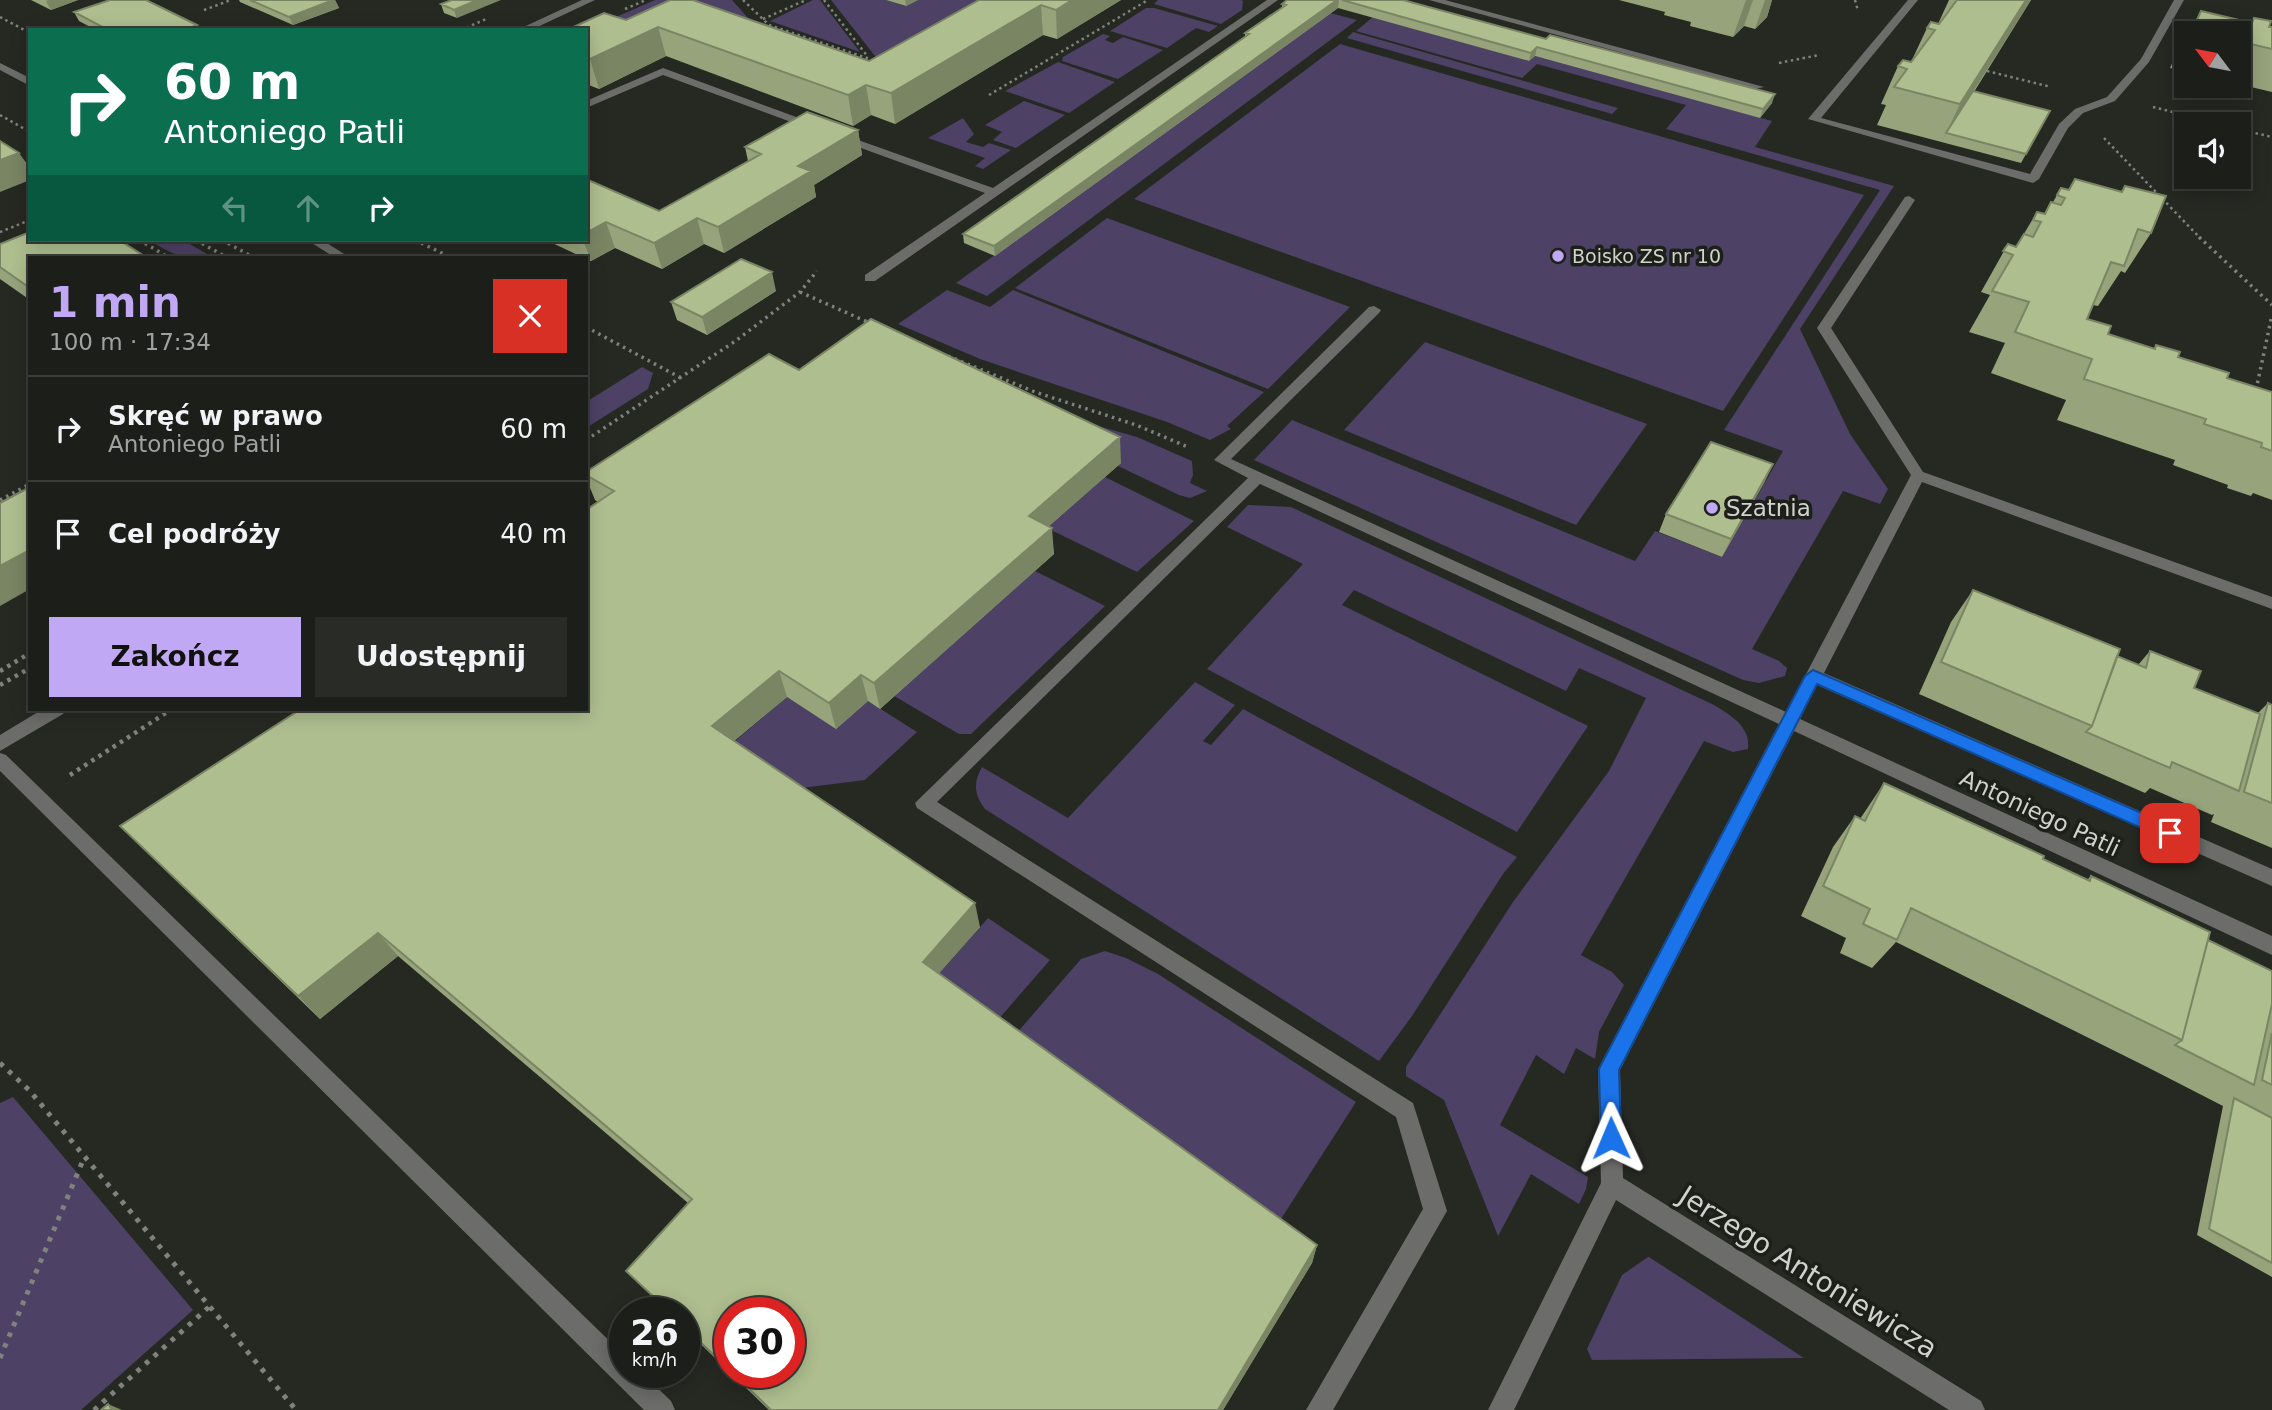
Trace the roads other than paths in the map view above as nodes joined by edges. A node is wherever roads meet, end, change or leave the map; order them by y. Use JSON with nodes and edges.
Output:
{"nodes":[{"id":1,"x":590,"y":0,"type":"edge"},
{"id":2,"x":1272,"y":0,"type":"edge"},
{"id":3,"x":1434,"y":0,"type":"edge"},
{"id":4,"x":1913,"y":0,"type":"edge"},
{"id":5,"x":2179,"y":0,"type":"edge"},
{"id":6,"x":527,"y":28,"type":"edge"},
{"id":7,"x":0,"y":66,"type":"edge"},
{"id":8,"x":28,"y":82,"type":"edge"},
{"id":9,"x":1759,"y":87,"type":"edge"},
{"id":10,"x":588,"y":104,"type":"edge"},
{"id":11,"x":995,"y":192,"type":"junction"},
{"id":12,"x":1909,"y":200,"type":"dead end"},
{"id":13,"x":317,"y":242,"type":"edge"},
{"id":14,"x":341,"y":256,"type":"edge"},
{"id":15,"x":870,"y":278,"type":"dead end"},
{"id":16,"x":1374,"y":310,"type":"dead end"},
{"id":17,"x":1918,"y":475,"type":"junction"},
{"id":18,"x":1258,"y":477,"type":"junction"},
{"id":19,"x":2272,"y":603,"type":"edge"},
{"id":20,"x":1813,"y":676,"type":"junction"},
{"id":21,"x":54,"y":711,"type":"edge"},
{"id":22,"x":1788,"y":723,"type":"junction"},
{"id":23,"x":0,"y":744,"type":"edge"},
{"id":24,"x":0,"y":760,"type":"edge"},
{"id":25,"x":2272,"y":878,"type":"edge"},
{"id":26,"x":2272,"y":946,"type":"edge"},
{"id":27,"x":1612,"y":1184,"type":"junction"},
{"id":28,"x":662,"y":1410,"type":"edge"},
{"id":29,"x":1319,"y":1410,"type":"edge"},
{"id":30,"x":1501,"y":1410,"type":"edge"},
{"id":31,"x":1972,"y":1410,"type":"edge"}],
"edges":[{"from":1,"to":6,"type":"street"},
{"from":2,"to":11,"type":"street"},
{"from":3,"to":9,"type":"street"},
{"from":4,"to":5,"type":"street"},
{"from":7,"to":8,"type":"street"},
{"from":10,"to":11,"type":"street"},
{"from":11,"to":15,"type":"street"},
{"from":12,"to":17,"type":"street"},
{"from":13,"to":14,"type":"street"},
{"from":16,"to":18,"type":"street","name":"Antoniego Patli"},
{"from":17,"to":19,"type":"street"},
{"from":17,"to":20,"type":"street"},
{"from":18,"to":22,"type":"street","name":"Antoniego Patli"},
{"from":18,"to":29,"type":"street"},
{"from":20,"to":22,"type":"street"},
{"from":20,"to":25,"type":"street","name":"Antoniego Patli"},
{"from":21,"to":23,"type":"street"},
{"from":22,"to":26,"type":"street","name":"Antoniego Patli"},
{"from":22,"to":27,"type":"street"},
{"from":24,"to":28,"type":"street"},
{"from":27,"to":30,"type":"street"},
{"from":27,"to":31,"type":"street","name":"Jerzego Antoniewicza"}]}
